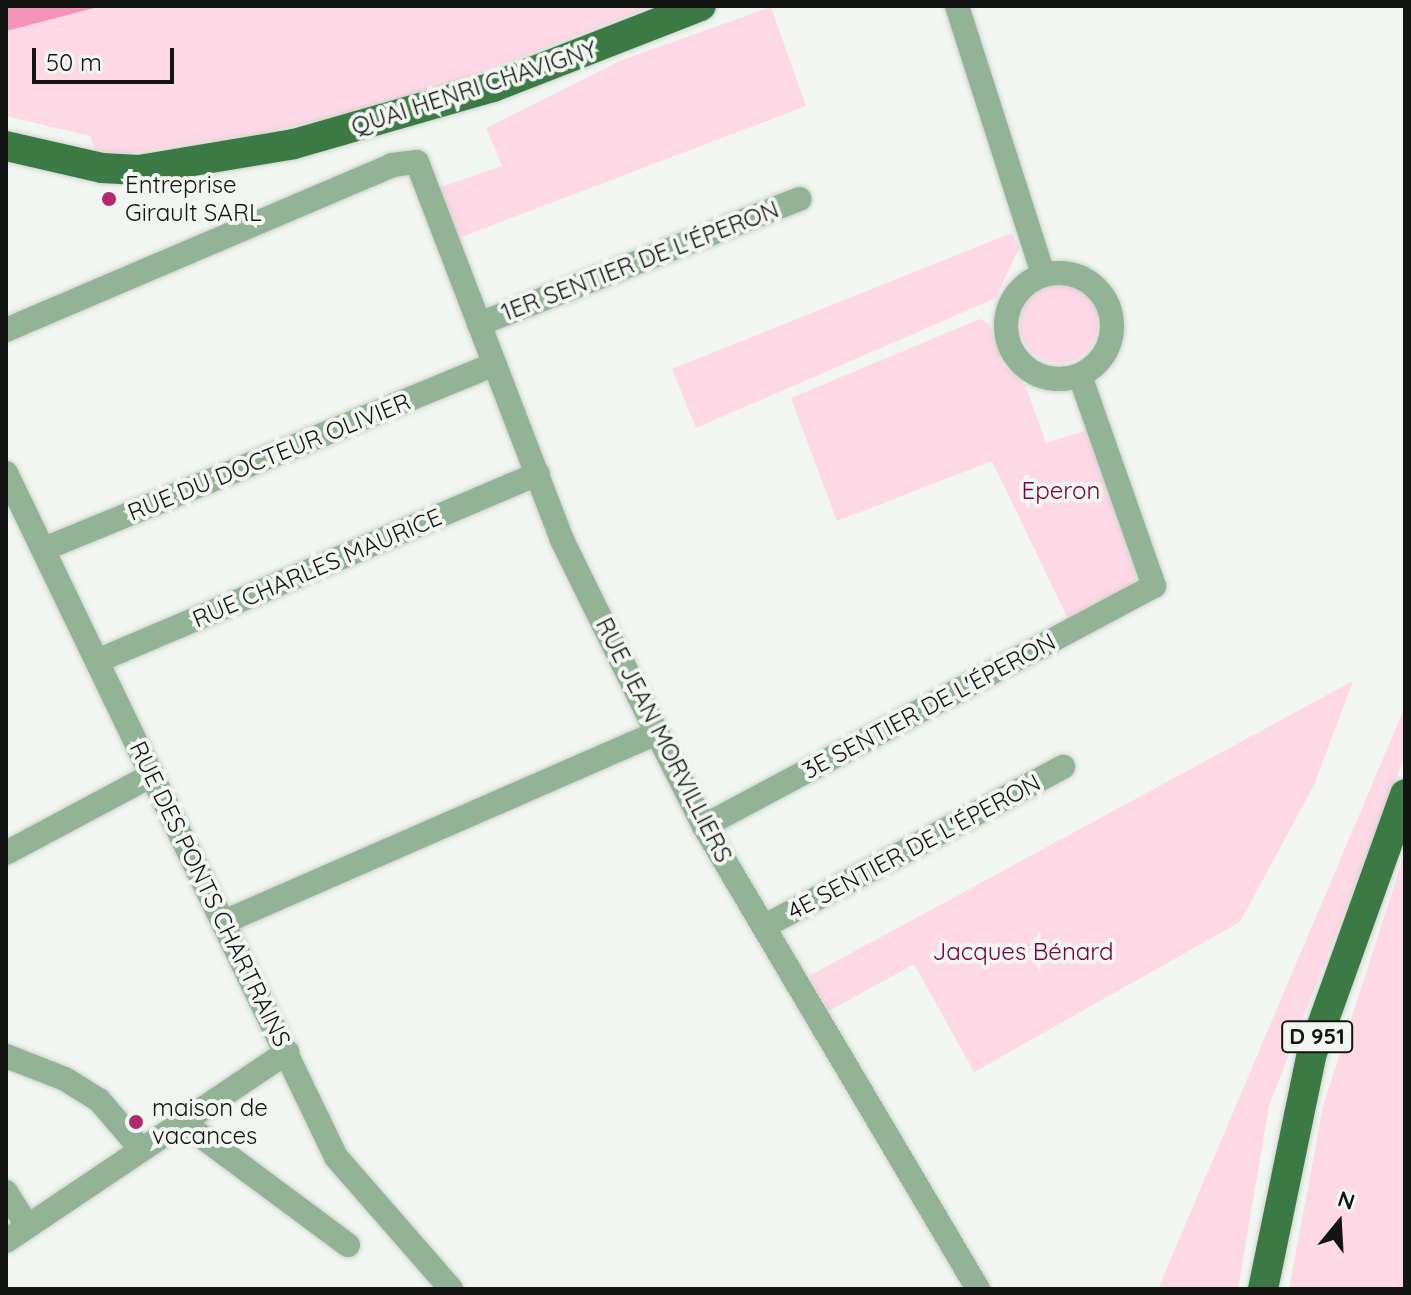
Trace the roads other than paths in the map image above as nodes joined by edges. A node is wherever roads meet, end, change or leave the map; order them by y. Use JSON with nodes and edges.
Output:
{"nodes":[{"id":1,"x":701,"y":6,"type":"edge"},
{"id":2,"x":957,"y":6,"type":"edge"},
{"id":3,"x":6,"y":146,"type":"edge"},
{"id":4,"x":800,"y":199,"type":"dead end"},
{"id":5,"x":1043,"y":274,"type":"junction"},
{"id":6,"x":479,"y":324,"type":"junction"},
{"id":7,"x":6,"y":330,"type":"edge"},
{"id":8,"x":495,"y":364,"type":"junction"},
{"id":9,"x":1080,"y":376,"type":"junction"},
{"id":10,"x":6,"y":473,"type":"edge"},
{"id":11,"x":538,"y":474,"type":"junction"},
{"id":12,"x":14,"y":507,"type":"edge"},
{"id":13,"x":44,"y":549,"type":"junction"},
{"id":14,"x":97,"y":661,"type":"junction"},
{"id":15,"x":657,"y":733,"type":"junction"},
{"id":16,"x":1063,"y":767,"type":"dead end"},
{"id":17,"x":152,"y":775,"type":"junction"},
{"id":18,"x":1405,"y":794,"type":"edge"},
{"id":19,"x":704,"y":826,"type":"junction"},
{"id":20,"x":6,"y":853,"type":"edge"},
{"id":21,"x":224,"y":922,"type":"junction"},
{"id":22,"x":765,"y":926,"type":"junction"},
{"id":23,"x":287,"y":1052,"type":"junction"},
{"id":24,"x":6,"y":1056,"type":"edge"},
{"id":25,"x":181,"y":1121,"type":"junction"},
{"id":26,"x":140,"y":1148,"type":"junction"},
{"id":27,"x":6,"y":1192,"type":"edge"},
{"id":28,"x":27,"y":1226,"type":"junction"},
{"id":29,"x":6,"y":1241,"type":"edge"},
{"id":30,"x":348,"y":1245,"type":"dead end"},
{"id":31,"x":451,"y":1289,"type":"edge"},
{"id":32,"x":978,"y":1289,"type":"edge"},
{"id":33,"x":1263,"y":1289,"type":"edge"}],
"edges":[{"from":1,"to":3,"type":"main road","name":"QUAI HENRI CHAVIGNY"},
{"from":2,"to":5,"type":"street"},
{"from":4,"to":6,"type":"street","name":"1ER SENTIER DE L'ÉPERON"},
{"from":5,"to":9,"type":"street"},
{"from":5,"to":9,"type":"street"},
{"from":6,"to":7,"type":"street","name":"RUE JEAN MORVILLIERS"},
{"from":6,"to":8,"type":"street","name":"RUE JEAN MORVILLIERS"},
{"from":8,"to":11,"type":"street","name":"RUE JEAN MORVILLIERS"},
{"from":8,"to":13,"type":"street","name":"RUE DU DOCTEUR OLIVIER"},
{"from":9,"to":19,"type":"street","name":"3E SENTIER DE L'ÉPERON"},
{"from":10,"to":12,"type":"street","name":"RUE DES PONTS CHARTRAINS"},
{"from":11,"to":14,"type":"street","name":"RUE CHARLES MAURICE"},
{"from":11,"to":15,"type":"street","name":"RUE JEAN MORVILLIERS"},
{"from":12,"to":13,"type":"street","name":"RUE DES PONTS CHARTRAINS"},
{"from":13,"to":14,"type":"street","name":"RUE DES PONTS CHARTRAINS"},
{"from":14,"to":17,"type":"street","name":"RUE DES PONTS CHARTRAINS"},
{"from":15,"to":19,"type":"street","name":"RUE JEAN MORVILLIERS"},
{"from":15,"to":21,"type":"street"},
{"from":16,"to":22,"type":"street","name":"4E SENTIER DE L'ÉPERON"},
{"from":17,"to":20,"type":"street"},
{"from":17,"to":21,"type":"street","name":"RUE DES PONTS CHARTRAINS"},
{"from":18,"to":33,"type":"main road","number":"D 951"},
{"from":19,"to":22,"type":"street","name":"RUE JEAN MORVILLIERS"},
{"from":21,"to":23,"type":"street","name":"RUE DES PONTS CHARTRAINS"},
{"from":22,"to":32,"type":"street","name":"RUE JEAN MORVILLIERS"},
{"from":23,"to":25,"type":"street"},
{"from":23,"to":31,"type":"street","name":"RUE DES PONTS CHARTRAINS"},
{"from":24,"to":26,"type":"street"},
{"from":25,"to":26,"type":"street"},
{"from":25,"to":30,"type":"street"},
{"from":26,"to":28,"type":"street"},
{"from":27,"to":28,"type":"street"},
{"from":28,"to":29,"type":"street"}]}
